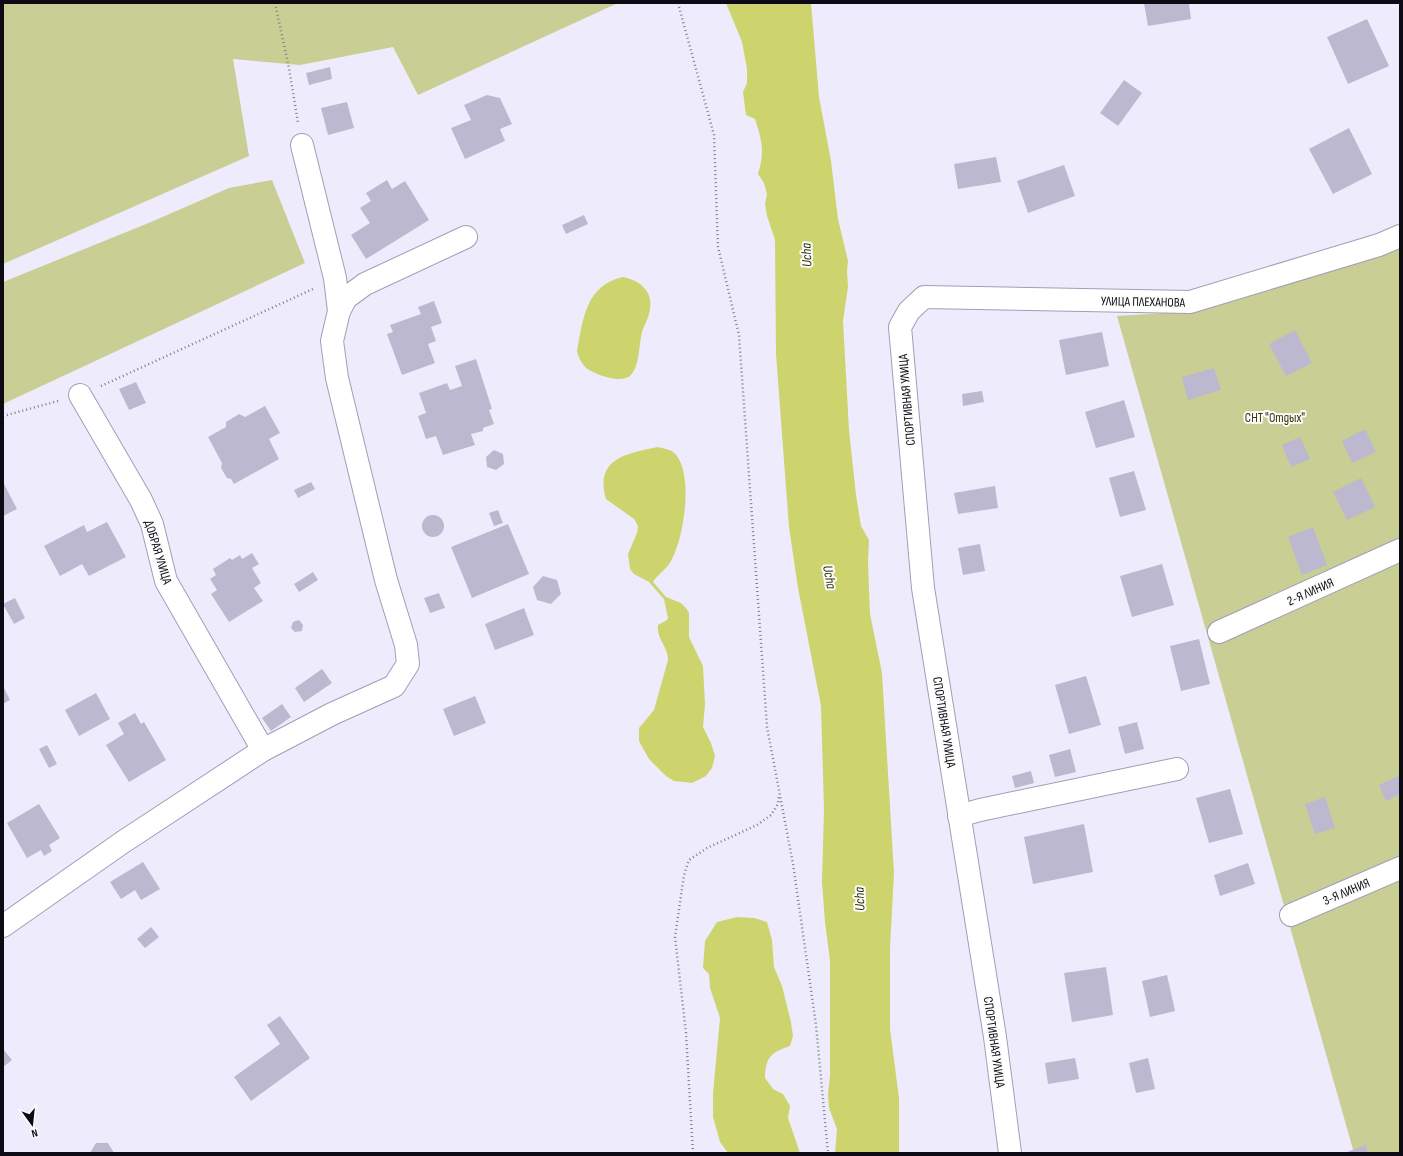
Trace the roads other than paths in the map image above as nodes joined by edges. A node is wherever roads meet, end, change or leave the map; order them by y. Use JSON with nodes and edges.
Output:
{"nodes":[{"id":1,"x":302,"y":145,"type":"road end"},
{"id":2,"x":1400,"y":236,"type":"edge"},
{"id":3,"x":466,"y":237,"type":"dead end"},
{"id":4,"x":924,"y":297,"type":"joint"},
{"id":5,"x":339,"y":311,"type":"junction"},
{"id":6,"x":80,"y":395,"type":"road end"},
{"id":7,"x":1400,"y":550,"type":"edge"},
{"id":8,"x":1219,"y":632,"type":"dead end"},
{"id":9,"x":263,"y":750,"type":"junction"},
{"id":10,"x":1177,"y":769,"type":"dead end"},
{"id":11,"x":959,"y":816,"type":"junction"},
{"id":12,"x":1400,"y":868,"type":"edge"},
{"id":13,"x":1291,"y":915,"type":"dead end"},
{"id":14,"x":5,"y":921,"type":"edge"},
{"id":15,"x":1010,"y":1153,"type":"edge"}],
"edges":[{"from":1,"to":5,"type":"street"},
{"from":2,"to":4,"type":"street","name":"УЛИЦА ПЛЕХАНОВА"},
{"from":3,"to":5,"type":"street"},
{"from":4,"to":11,"type":"street","name":"СПОРТИВНАЯ УЛИЦА"},
{"from":5,"to":9,"type":"street"},
{"from":6,"to":9,"type":"street","name":"ДОБРАЯ УЛИЦА"},
{"from":7,"to":8,"type":"street","name":"2-Я ЛИНИЯ"},
{"from":9,"to":14,"type":"street"},
{"from":10,"to":11,"type":"street"},
{"from":11,"to":15,"type":"street","name":"СПОРТИВНАЯ УЛИЦА"},
{"from":12,"to":13,"type":"street","name":"3-Я ЛИНИЯ"}]}
